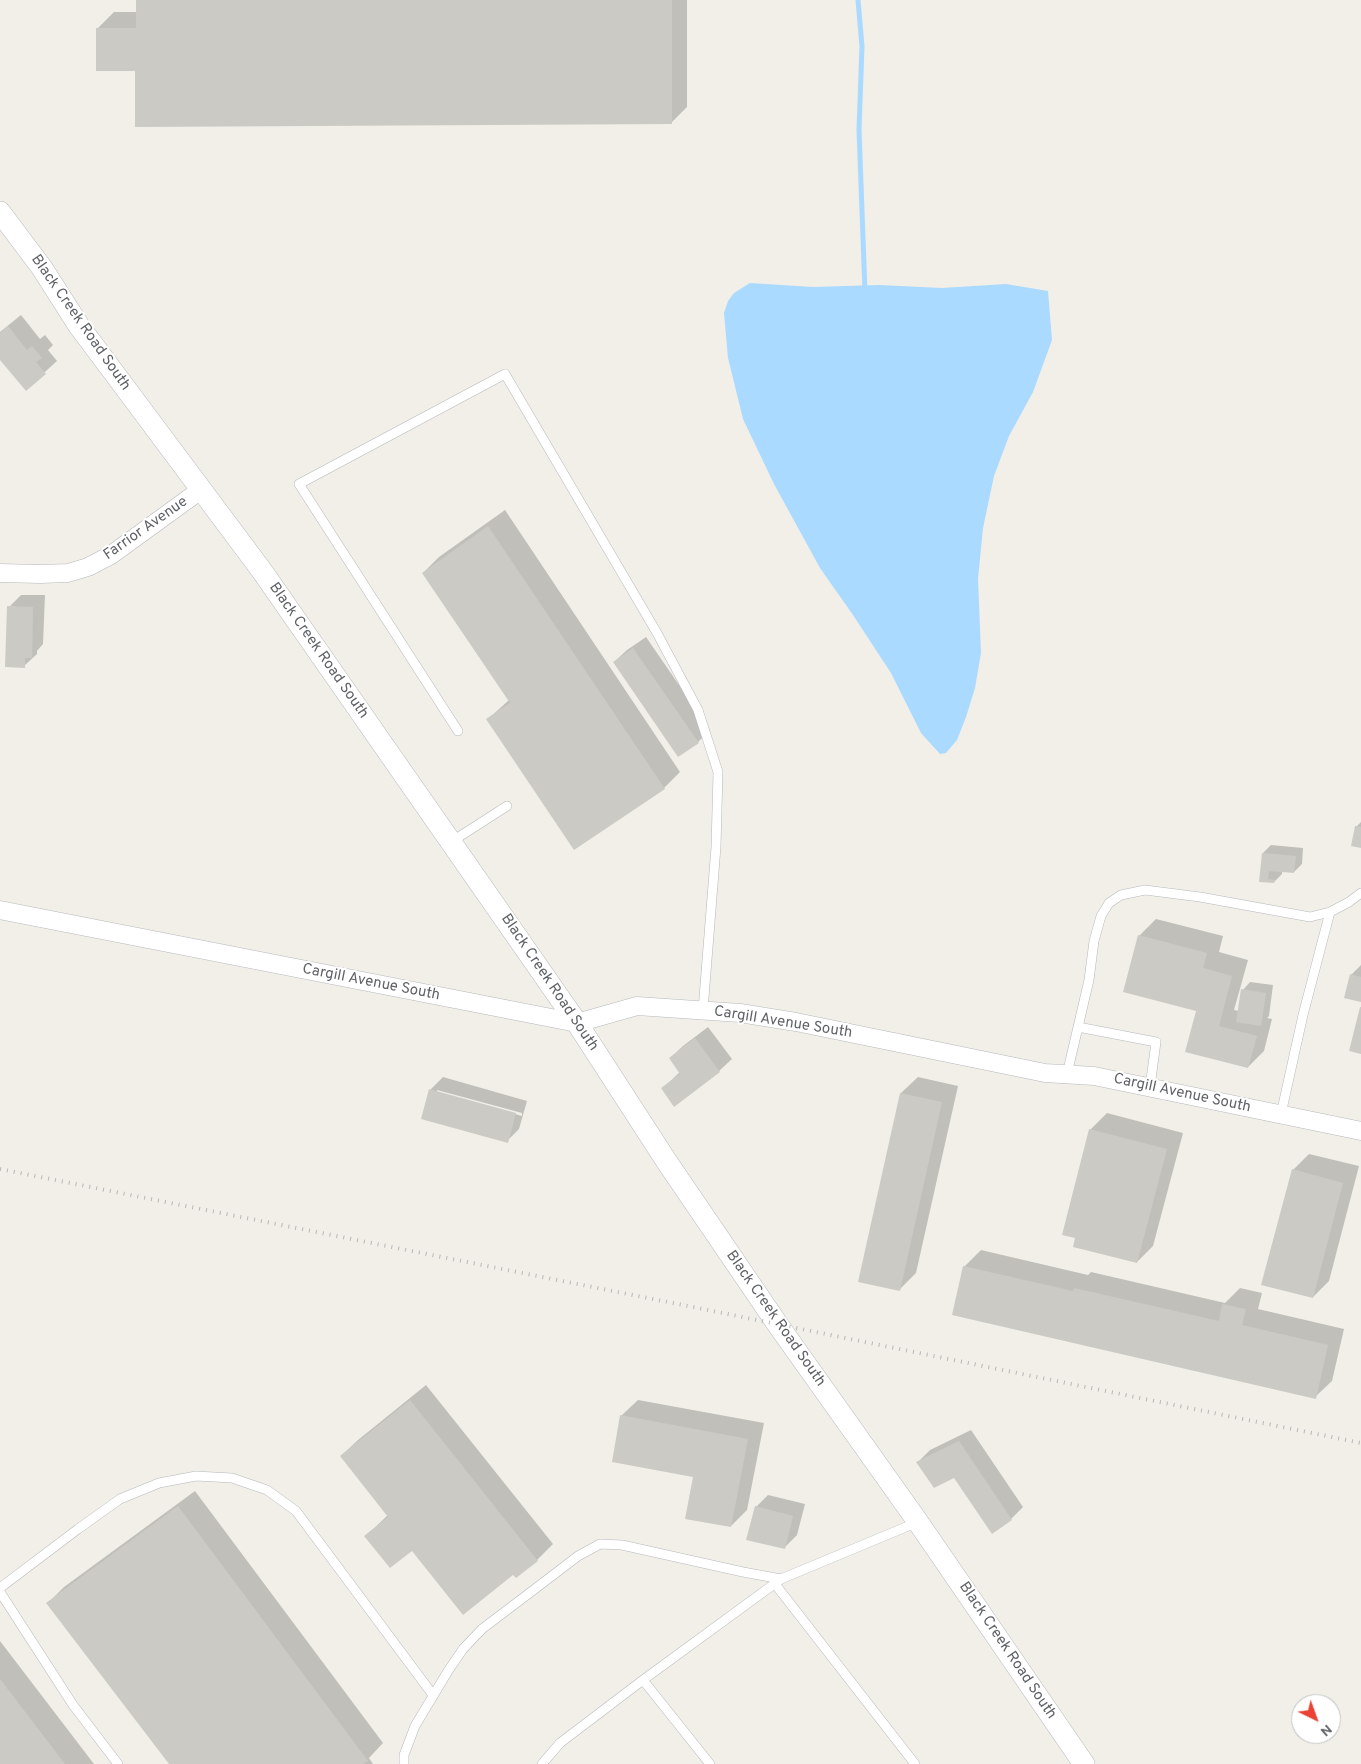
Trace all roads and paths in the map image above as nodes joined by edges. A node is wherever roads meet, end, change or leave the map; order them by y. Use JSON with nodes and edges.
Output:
{"nodes":[{"id":1,"x":0,"y":212,"type":"edge"},
{"id":2,"x":202,"y":489,"type":"junction"},
{"id":3,"x":0,"y":573,"type":"edge"},
{"id":4,"x":458,"y":731,"type":"dead end"},
{"id":5,"x":507,"y":806,"type":"dead end"},
{"id":6,"x":451,"y":842,"type":"junction"},
{"id":7,"x":1361,"y":893,"type":"edge"},
{"id":8,"x":0,"y":910,"type":"edge"},
{"id":9,"x":1330,"y":912,"type":"junction"},
{"id":10,"x":703,"y":1010,"type":"junction"},
{"id":11,"x":577,"y":1023,"type":"junction"},
{"id":12,"x":1078,"y":1027,"type":"junction"},
{"id":13,"x":1066,"y":1074,"type":"junction"},
{"id":14,"x":1150,"y":1087,"type":"junction"},
{"id":15,"x":1281,"y":1114,"type":"junction"},
{"id":16,"x":1361,"y":1131,"type":"edge"},
{"id":17,"x":918,"y":1522,"type":"junction"},
{"id":18,"x":778,"y":1582,"type":"junction"},
{"id":19,"x":0,"y":1588,"type":"edge"},
{"id":20,"x":0,"y":1592,"type":"edge"},
{"id":21,"x":643,"y":1680,"type":"junction"},
{"id":22,"x":433,"y":1695,"type":"junction"},
{"id":23,"x":118,"y":1764,"type":"edge"},
{"id":24,"x":404,"y":1764,"type":"edge"},
{"id":25,"x":542,"y":1764,"type":"edge"},
{"id":26,"x":710,"y":1764,"type":"edge"},
{"id":27,"x":915,"y":1764,"type":"edge"},
{"id":28,"x":1084,"y":1764,"type":"edge"}],
"edges":[{"from":1,"to":2,"type":"street","name":"Black Creek Road South"},
{"from":2,"to":3,"type":"street","name":"Farrior Avenue"},
{"from":2,"to":6,"type":"street","name":"Black Creek Road South"},
{"from":4,"to":10,"type":"lane"},
{"from":5,"to":6,"type":"lane"},
{"from":6,"to":11,"type":"street","name":"Black Creek Road South"},
{"from":7,"to":9,"type":"lane"},
{"from":8,"to":11,"type":"street","name":"Cargill Avenue South"},
{"from":9,"to":12,"type":"lane"},
{"from":9,"to":15,"type":"lane"},
{"from":10,"to":11,"type":"street","name":"Cargill Avenue South"},
{"from":10,"to":13,"type":"street","name":"Cargill Avenue South"},
{"from":11,"to":17,"type":"street","name":"Black Creek Road South"},
{"from":12,"to":13,"type":"lane"},
{"from":12,"to":14,"type":"lane"},
{"from":13,"to":14,"type":"street","name":"Cargill Avenue South"},
{"from":14,"to":15,"type":"street","name":"Cargill Avenue South"},
{"from":15,"to":16,"type":"street","name":"Cargill Avenue South"},
{"from":17,"to":18,"type":"lane"},
{"from":17,"to":28,"type":"street","name":"Black Creek Road South"},
{"from":18,"to":21,"type":"lane"},
{"from":18,"to":22,"type":"lane"},
{"from":18,"to":27,"type":"lane"},
{"from":19,"to":22,"type":"lane"},
{"from":20,"to":23,"type":"lane"},
{"from":21,"to":25,"type":"lane"},
{"from":21,"to":26,"type":"lane"},
{"from":22,"to":24,"type":"lane"}]}
